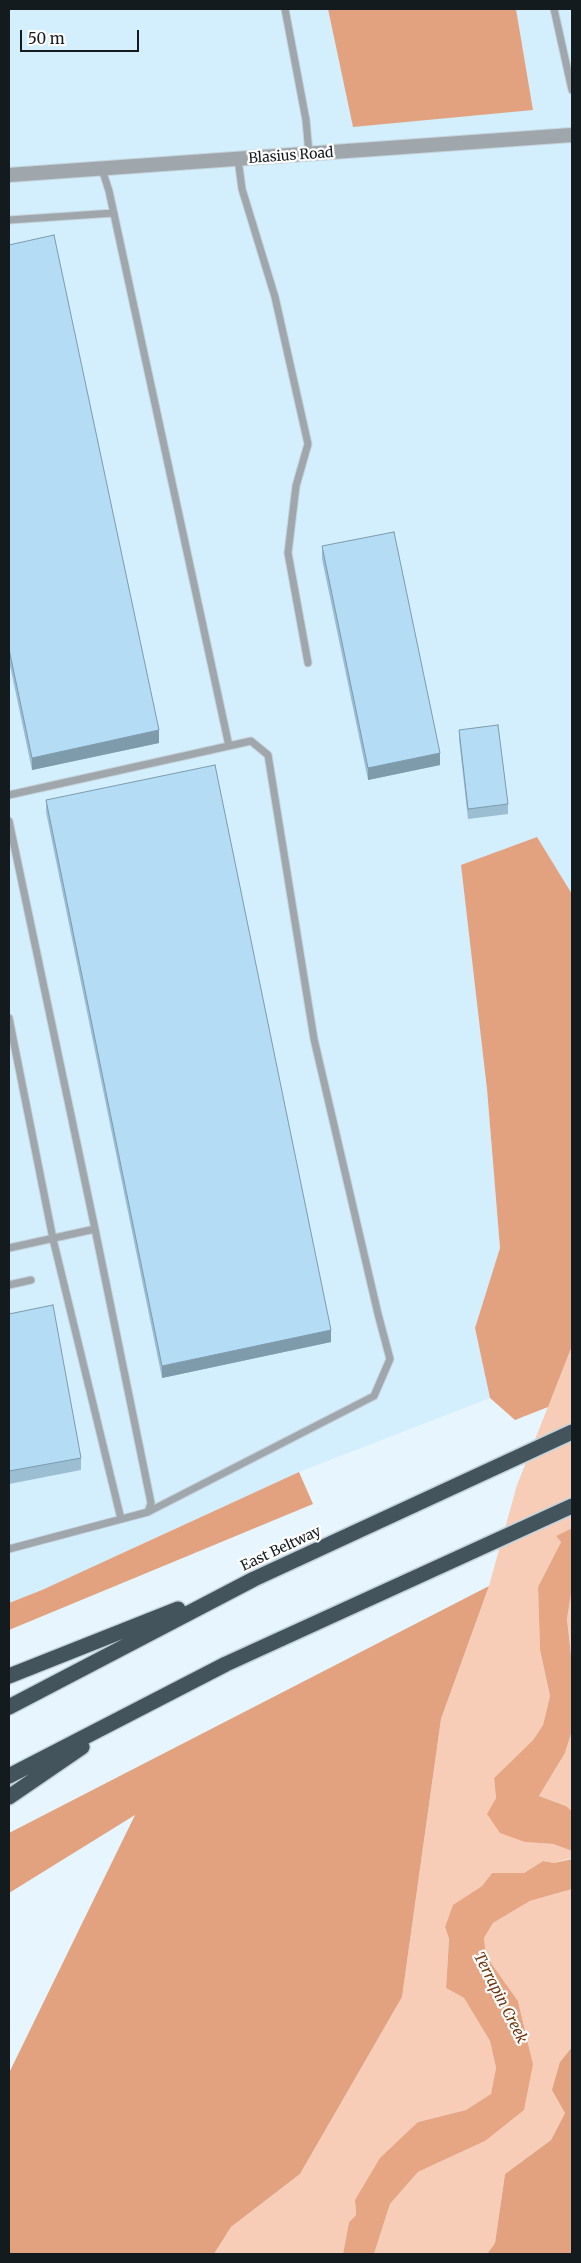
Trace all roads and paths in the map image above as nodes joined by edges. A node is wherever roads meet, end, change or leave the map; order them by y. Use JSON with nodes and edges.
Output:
{"nodes":[{"id":1,"x":285,"y":9,"type":"edge"},
{"id":2,"x":554,"y":9,"type":"edge"},
{"id":3,"x":572,"y":90,"type":"edge"},
{"id":4,"x":572,"y":138,"type":"edge"},
{"id":5,"x":309,"y":154,"type":"junction"},
{"id":6,"x":238,"y":159,"type":"junction"},
{"id":7,"x":102,"y":169,"type":"junction"},
{"id":8,"x":9,"y":175,"type":"edge"},
{"id":9,"x":114,"y":213,"type":"junction"},
{"id":10,"x":9,"y":220,"type":"edge"},
{"id":11,"x":308,"y":663,"type":"dead end"},
{"id":12,"x":229,"y":746,"type":"junction"},
{"id":13,"x":9,"y":795,"type":"edge"},
{"id":14,"x":9,"y":821,"type":"edge"},
{"id":15,"x":9,"y":1018,"type":"edge"},
{"id":16,"x":95,"y":1229,"type":"junction"},
{"id":17,"x":53,"y":1239,"type":"junction"},
{"id":18,"x":9,"y":1248,"type":"edge"},
{"id":19,"x":31,"y":1280,"type":"dead end"},
{"id":20,"x":9,"y":1285,"type":"edge"},
{"id":21,"x":572,"y":1432,"type":"edge"},
{"id":22,"x":572,"y":1506,"type":"edge"},
{"id":23,"x":148,"y":1512,"type":"junction"},
{"id":24,"x":121,"y":1519,"type":"junction"},
{"id":25,"x":9,"y":1549,"type":"edge"},
{"id":26,"x":254,"y":1579,"type":"junction"},
{"id":27,"x":9,"y":1676,"type":"edge"},
{"id":28,"x":9,"y":1707,"type":"edge"},
{"id":29,"x":135,"y":1711,"type":"junction"},
{"id":30,"x":9,"y":1776,"type":"edge"},
{"id":31,"x":9,"y":1797,"type":"edge"}],
"edges":[{"from":1,"to":5,"type":"lane"},
{"from":2,"to":3,"type":"lane"},
{"from":4,"to":5,"type":"street","name":"Blasius Road"},
{"from":5,"to":6,"type":"street","name":"Blasius Road"},
{"from":6,"to":7,"type":"street","name":"Blasius Road"},
{"from":6,"to":11,"type":"lane"},
{"from":7,"to":8,"type":"street","name":"Blasius Road"},
{"from":7,"to":9,"type":"lane"},
{"from":9,"to":10,"type":"lane"},
{"from":9,"to":12,"type":"lane"},
{"from":12,"to":13,"type":"lane"},
{"from":12,"to":23,"type":"lane"},
{"from":14,"to":16,"type":"lane"},
{"from":15,"to":17,"type":"lane"},
{"from":16,"to":17,"type":"lane"},
{"from":16,"to":23,"type":"lane"},
{"from":17,"to":18,"type":"lane"},
{"from":17,"to":24,"type":"lane"},
{"from":19,"to":20,"type":"lane"},
{"from":21,"to":26,"type":"highway","name":"East Beltway"},
{"from":22,"to":29,"type":"highway"},
{"from":23,"to":24,"type":"lane"},
{"from":24,"to":25,"type":"lane"},
{"from":26,"to":27,"type":"highway"},
{"from":26,"to":28,"type":"highway","name":"East Beltway"},
{"from":29,"to":30,"type":"highway"},
{"from":29,"to":31,"type":"highway"}]}
